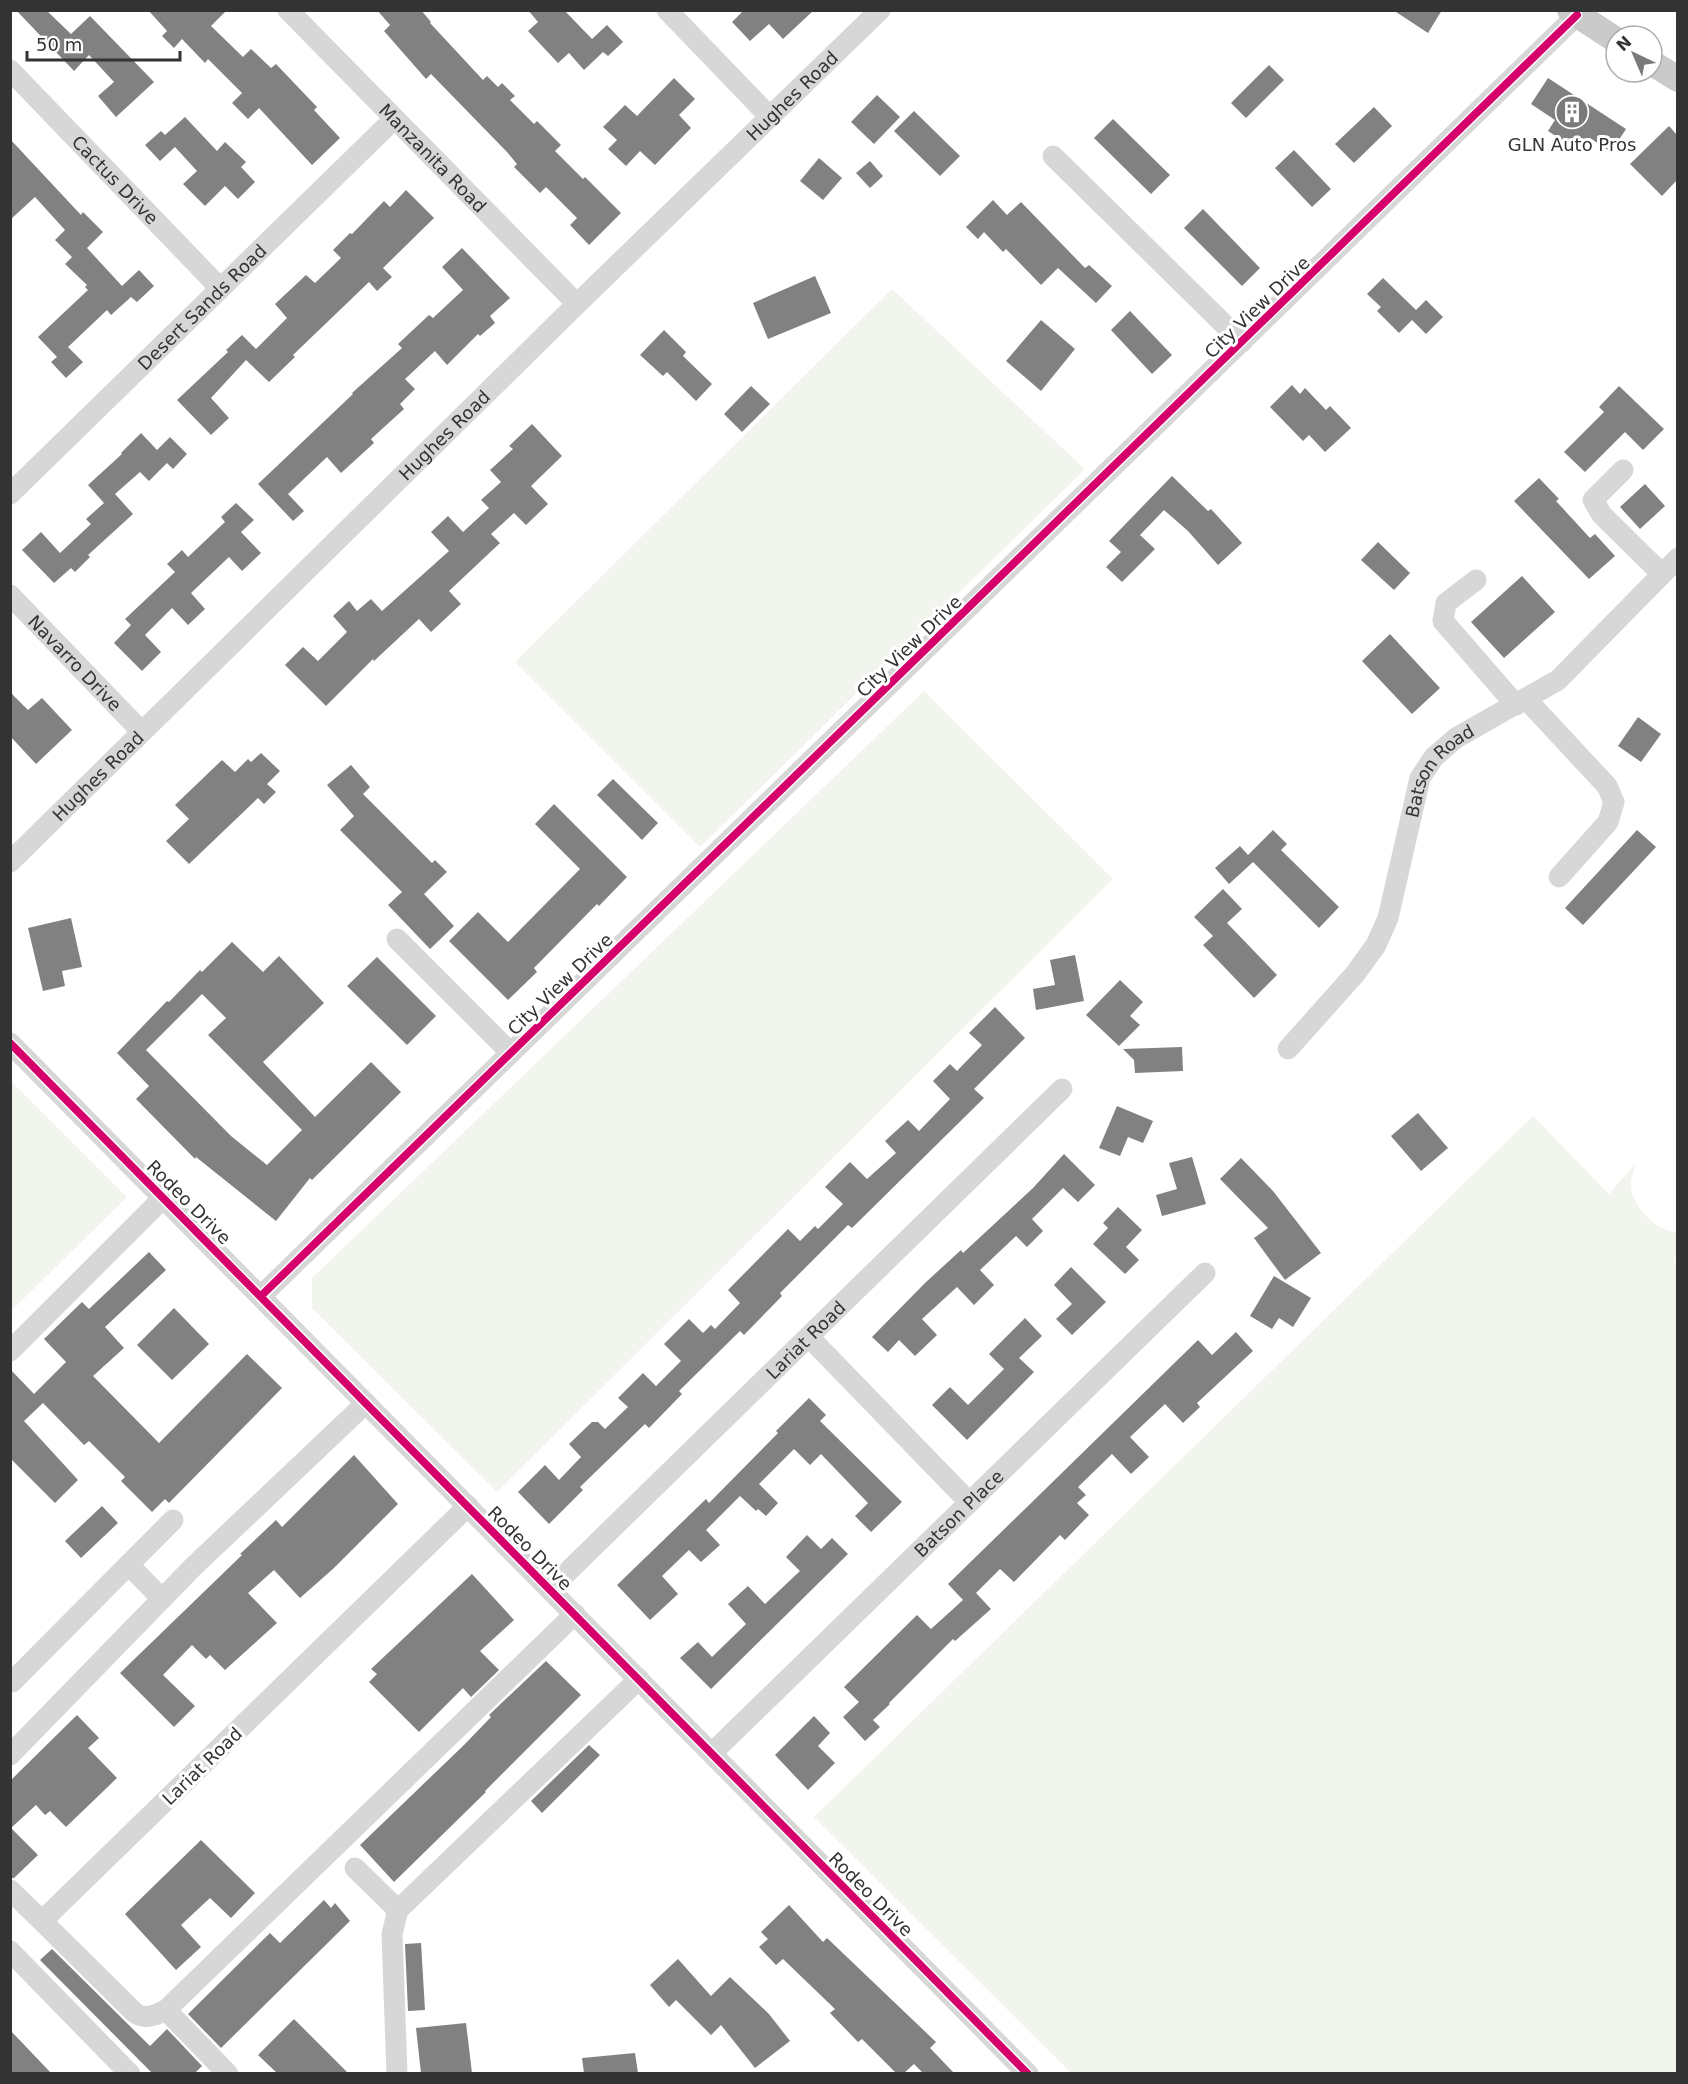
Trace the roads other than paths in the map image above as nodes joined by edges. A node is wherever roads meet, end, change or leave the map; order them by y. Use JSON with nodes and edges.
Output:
{"nodes":[{"id":1,"x":288,"y":10,"type":"edge"},
{"id":2,"x":667,"y":10,"type":"edge"},
{"id":3,"x":880,"y":10,"type":"edge"},
{"id":4,"x":1573,"y":13,"type":"edge"},
{"id":5,"x":1604,"y":32,"type":"edge"},
{"id":6,"x":10,"y":70,"type":"edge"},
{"id":7,"x":1664,"y":71,"type":"edge"},
{"id":8,"x":1677,"y":79,"type":"edge"},
{"id":9,"x":769,"y":116,"type":"junction"},
{"id":10,"x":394,"y":119,"type":"junction"},
{"id":11,"x":1053,"y":156,"type":"dead end"},
{"id":12,"x":220,"y":288,"type":"junction"},
{"id":13,"x":577,"y":304,"type":"junction"},
{"id":14,"x":1242,"y":342,"type":"junction"},
{"id":15,"x":1623,"y":470,"type":"dead end"},
{"id":16,"x":10,"y":494,"type":"edge"},
{"id":17,"x":1677,"y":558,"type":"edge"},
{"id":18,"x":1662,"y":574,"type":"junction"},
{"id":19,"x":1476,"y":580,"type":"dead end"},
{"id":20,"x":10,"y":595,"type":"edge"},
{"id":21,"x":1521,"y":702,"type":"junction"},
{"id":22,"x":142,"y":732,"type":"junction"},
{"id":23,"x":10,"y":862,"type":"edge"},
{"id":24,"x":1559,"y":877,"type":"dead end"},
{"id":25,"x":397,"y":939,"type":"dead end"},
{"id":26,"x":10,"y":1043,"type":"edge"},
{"id":27,"x":1288,"y":1048,"type":"dead end"},
{"id":28,"x":511,"y":1053,"type":"junction"},
{"id":29,"x":1062,"y":1089,"type":"dead end"},
{"id":30,"x":163,"y":1197,"type":"junction"},
{"id":31,"x":1205,"y":1273,"type":"dead end"},
{"id":32,"x":261,"y":1296,"type":"junction"},
{"id":33,"x":809,"y":1337,"type":"junction"},
{"id":34,"x":10,"y":1351,"type":"edge"},
{"id":35,"x":366,"y":1402,"type":"junction"},
{"id":36,"x":969,"y":1502,"type":"junction"},
{"id":37,"x":468,"y":1506,"type":"junction"},
{"id":38,"x":173,"y":1520,"type":"dead end"},
{"id":39,"x":129,"y":1564,"type":"junction"},
{"id":40,"x":550,"y":1589,"type":"junction"},
{"id":41,"x":162,"y":1599,"type":"junction"},
{"id":42,"x":575,"y":1614,"type":"junction"},
{"id":43,"x":639,"y":1679,"type":"junction"},
{"id":44,"x":12,"y":1682,"type":"dead end"},
{"id":45,"x":712,"y":1754,"type":"junction"},
{"id":46,"x":10,"y":1755,"type":"edge"},
{"id":47,"x":355,"y":1868,"type":"dead end"},
{"id":48,"x":10,"y":1890,"type":"edge"},
{"id":49,"x":398,"y":1910,"type":"junction"},
{"id":50,"x":42,"y":1921,"type":"junction"},
{"id":51,"x":10,"y":1951,"type":"edge"},
{"id":52,"x":166,"y":2017,"type":"junction"},
{"id":53,"x":130,"y":2073,"type":"edge"},
{"id":54,"x":228,"y":2073,"type":"edge"},
{"id":55,"x":397,"y":2073,"type":"edge"},
{"id":56,"x":1028,"y":2073,"type":"edge"}],
"edges":[{"from":1,"to":10,"type":"street","name":"Manzanita Road"},
{"from":2,"to":9,"type":"street"},
{"from":3,"to":9,"type":"street","name":"Hughes Road"},
{"from":4,"to":5,"type":"main road"},
{"from":4,"to":14,"type":"street","name":"City View Drive"},
{"from":6,"to":12,"type":"street","name":"Cactus Drive"},
{"from":7,"to":8,"type":"main road"},
{"from":9,"to":13,"type":"street","name":"Hughes Road"},
{"from":10,"to":12,"type":"street","name":"Desert Sands Road"},
{"from":10,"to":13,"type":"street","name":"Manzanita Road"},
{"from":11,"to":14,"type":"street"},
{"from":12,"to":16,"type":"street","name":"Desert Sands Road"},
{"from":13,"to":22,"type":"street","name":"Hughes Road"},
{"from":14,"to":28,"type":"street","name":"City View Drive"},
{"from":15,"to":18,"type":"street"},
{"from":17,"to":18,"type":"street","name":"Batson Road"},
{"from":18,"to":21,"type":"street","name":"Batson Road"},
{"from":19,"to":21,"type":"street"},
{"from":20,"to":22,"type":"street","name":"Navarro Drive"},
{"from":21,"to":24,"type":"street"},
{"from":21,"to":27,"type":"street","name":"Batson Road"},
{"from":22,"to":23,"type":"street","name":"Hughes Road"},
{"from":25,"to":28,"type":"street"},
{"from":26,"to":30,"type":"street","name":"Rodeo Drive"},
{"from":28,"to":32,"type":"street","name":"City View Drive"},
{"from":29,"to":33,"type":"street","name":"Lariat Road"},
{"from":30,"to":32,"type":"street","name":"Rodeo Drive"},
{"from":30,"to":34,"type":"street"},
{"from":31,"to":36,"type":"street","name":"Batson Place"},
{"from":32,"to":35,"type":"street","name":"Rodeo Drive"},
{"from":33,"to":36,"type":"street"},
{"from":33,"to":40,"type":"street","name":"Lariat Road"},
{"from":35,"to":37,"type":"street","name":"Rodeo Drive"},
{"from":35,"to":41,"type":"street"},
{"from":36,"to":45,"type":"street","name":"Batson Place"},
{"from":37,"to":40,"type":"street","name":"Rodeo Drive"},
{"from":37,"to":50,"type":"street","name":"Lariat Road"},
{"from":38,"to":39,"type":"street"},
{"from":39,"to":41,"type":"street"},
{"from":39,"to":44,"type":"street"},
{"from":40,"to":42,"type":"street","name":"Rodeo Drive"},
{"from":41,"to":46,"type":"street"},
{"from":42,"to":43,"type":"street","name":"Rodeo Drive"},
{"from":42,"to":52,"type":"street"},
{"from":43,"to":45,"type":"street","name":"Rodeo Drive"},
{"from":43,"to":49,"type":"street"},
{"from":45,"to":56,"type":"street","name":"Rodeo Drive"},
{"from":47,"to":49,"type":"street"},
{"from":48,"to":50,"type":"street"},
{"from":49,"to":55,"type":"street"},
{"from":50,"to":52,"type":"street"},
{"from":51,"to":53,"type":"street"},
{"from":52,"to":54,"type":"street"}]}
